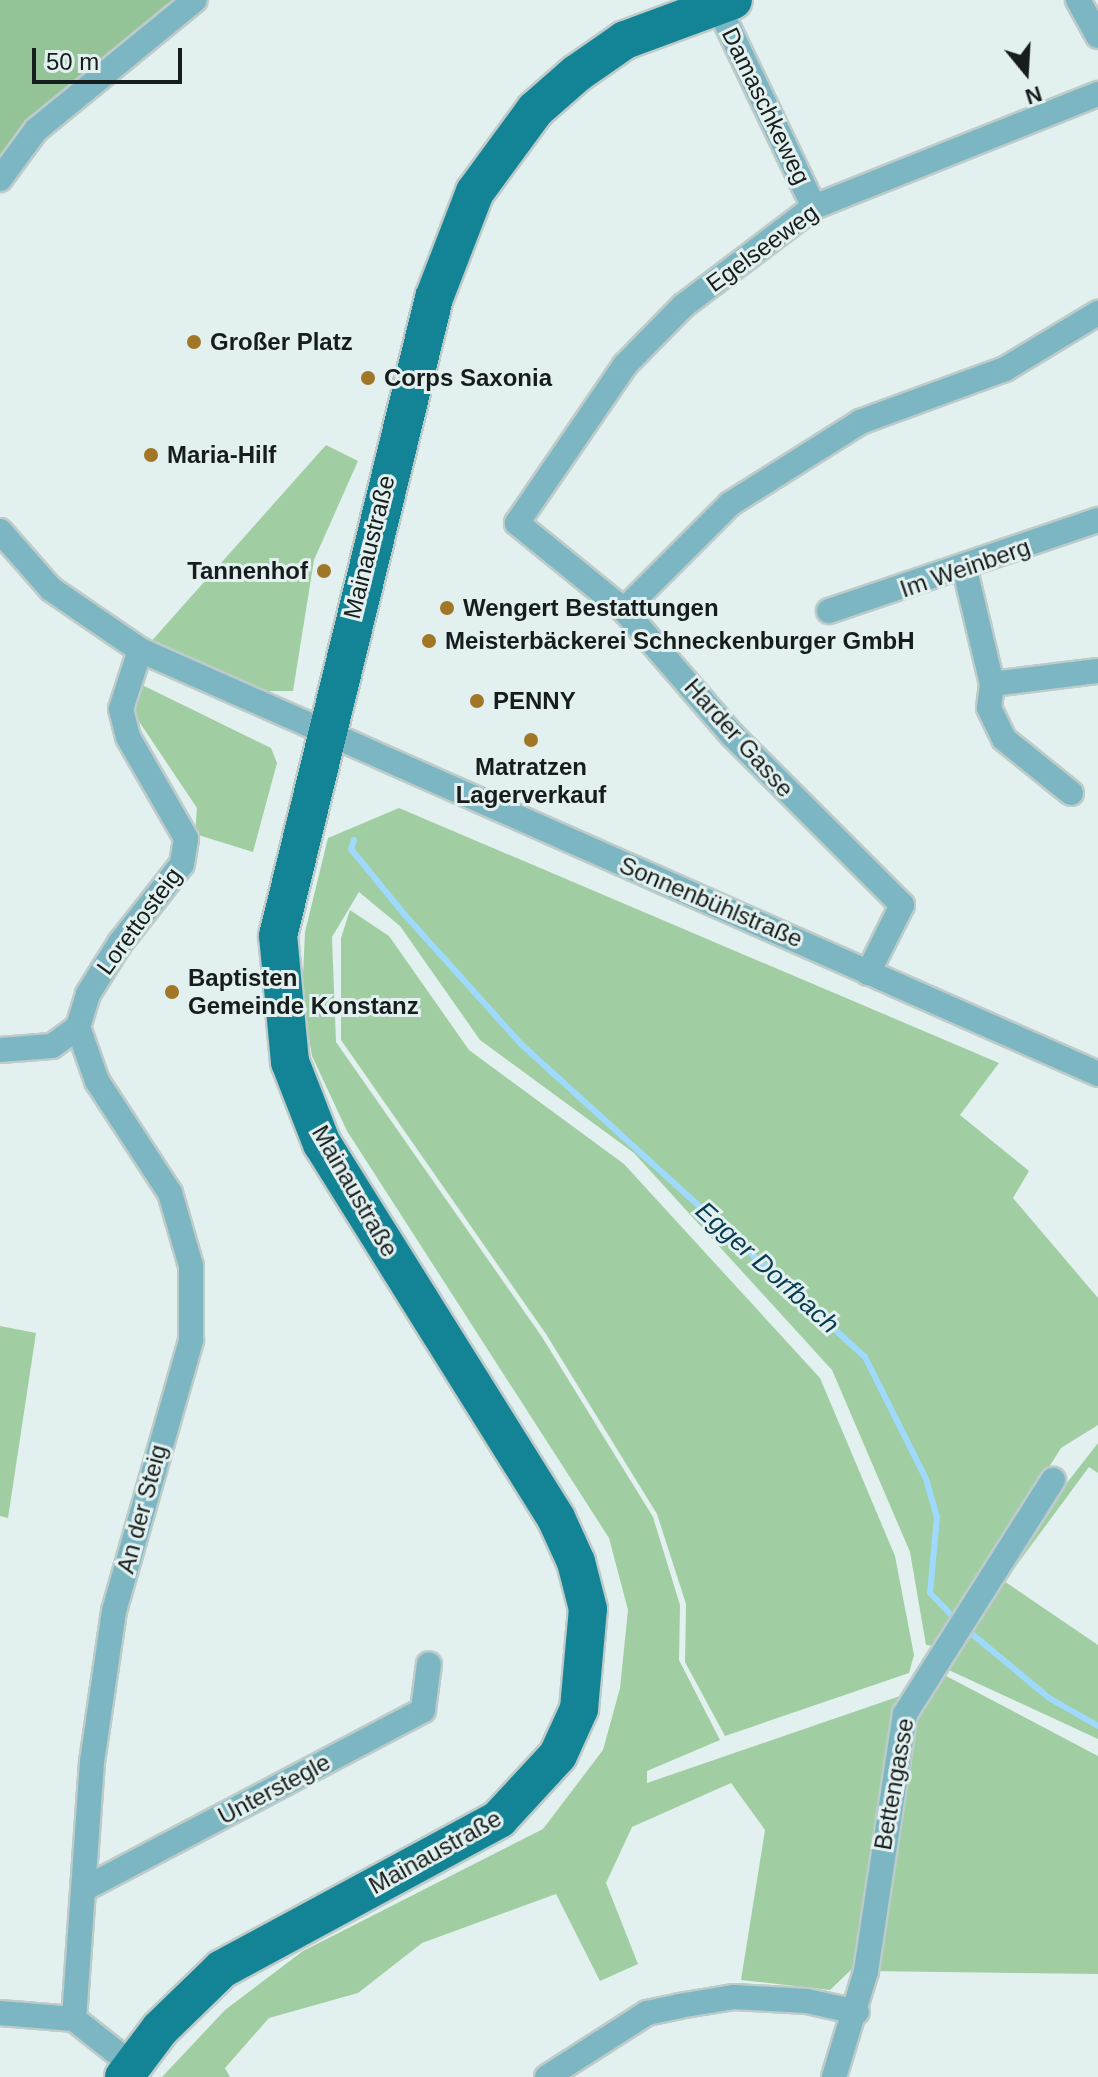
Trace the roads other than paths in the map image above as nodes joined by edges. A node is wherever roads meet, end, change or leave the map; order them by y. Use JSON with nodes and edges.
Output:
{"nodes":[{"id":1,"x":195,"y":0,"type":"edge"},
{"id":2,"x":1078,"y":0,"type":"edge"},
{"id":3,"x":725,"y":3,"type":"edge"},
{"id":4,"x":1098,"y":36,"type":"edge"},
{"id":5,"x":1098,"y":94,"type":"edge"},
{"id":6,"x":0,"y":179,"type":"edge"},
{"id":7,"x":814,"y":207,"type":"junction"},
{"id":8,"x":1098,"y":313,"type":"edge"},
{"id":9,"x":1098,"y":520,"type":"edge"},
{"id":10,"x":517,"y":523,"type":"joint"},
{"id":11,"x":0,"y":531,"type":"edge"},
{"id":12,"x":965,"y":570,"type":"junction"},
{"id":13,"x":624,"y":610,"type":"junction"},
{"id":14,"x":829,"y":611,"type":"dead end"},
{"id":15,"x":140,"y":650,"type":"junction"},
{"id":16,"x":1098,"y":671,"type":"edge"},
{"id":17,"x":992,"y":684,"type":"junction"},
{"id":18,"x":322,"y":734,"type":"junction"},
{"id":19,"x":1071,"y":793,"type":"dead end"},
{"id":20,"x":868,"y":973,"type":"junction"},
{"id":21,"x":78,"y":1027,"type":"junction"},
{"id":22,"x":0,"y":1050,"type":"edge"},
{"id":23,"x":1098,"y":1074,"type":"edge"},
{"id":24,"x":1053,"y":1480,"type":"dead end"},
{"id":25,"x":429,"y":1664,"type":"dead end"},
{"id":26,"x":84,"y":1889,"type":"junction"},
{"id":27,"x":857,"y":2012,"type":"junction"},
{"id":28,"x":0,"y":2013,"type":"edge"},
{"id":29,"x":74,"y":2019,"type":"junction"},
{"id":30,"x":127,"y":2071,"type":"edge"},
{"id":31,"x":547,"y":2077,"type":"edge"},
{"id":32,"x":834,"y":2077,"type":"edge"}],
"edges":[{"from":1,"to":6,"type":"street"},
{"from":2,"to":4,"type":"street"},
{"from":3,"to":7,"type":"street","name":"Damaschkeweg"},
{"from":3,"to":18,"type":"main road","name":"Mainaustraße"},
{"from":5,"to":7,"type":"street","name":"Egelseeweg"},
{"from":7,"to":10,"type":"street","name":"Egelseeweg"},
{"from":8,"to":13,"type":"street"},
{"from":9,"to":12,"type":"street","name":"Im Weinberg"},
{"from":10,"to":13,"type":"street","name":"Harder Gasse"},
{"from":11,"to":15,"type":"street","name":"Sonnenbühlstraße"},
{"from":12,"to":14,"type":"street","name":"Im Weinberg"},
{"from":12,"to":17,"type":"street"},
{"from":13,"to":20,"type":"street","name":"Harder Gasse"},
{"from":15,"to":18,"type":"street","name":"Sonnenbühlstraße"},
{"from":15,"to":21,"type":"street","name":"Lorettosteig"},
{"from":16,"to":17,"type":"street"},
{"from":17,"to":19,"type":"street"},
{"from":18,"to":20,"type":"street","name":"Sonnenbühlstraße"},
{"from":18,"to":30,"type":"main road","name":"Mainaustraße"},
{"from":20,"to":23,"type":"street","name":"Sonnenbühlstraße"},
{"from":21,"to":22,"type":"street"},
{"from":21,"to":26,"type":"street","name":"An der Steig"},
{"from":24,"to":27,"type":"street","name":"Bettengasse"},
{"from":25,"to":26,"type":"street","name":"Unterstegle"},
{"from":26,"to":29,"type":"street","name":"An der Steig"},
{"from":27,"to":31,"type":"street"},
{"from":27,"to":32,"type":"street","name":"Bettengasse"},
{"from":28,"to":29,"type":"street"},
{"from":29,"to":30,"type":"street"}]}
